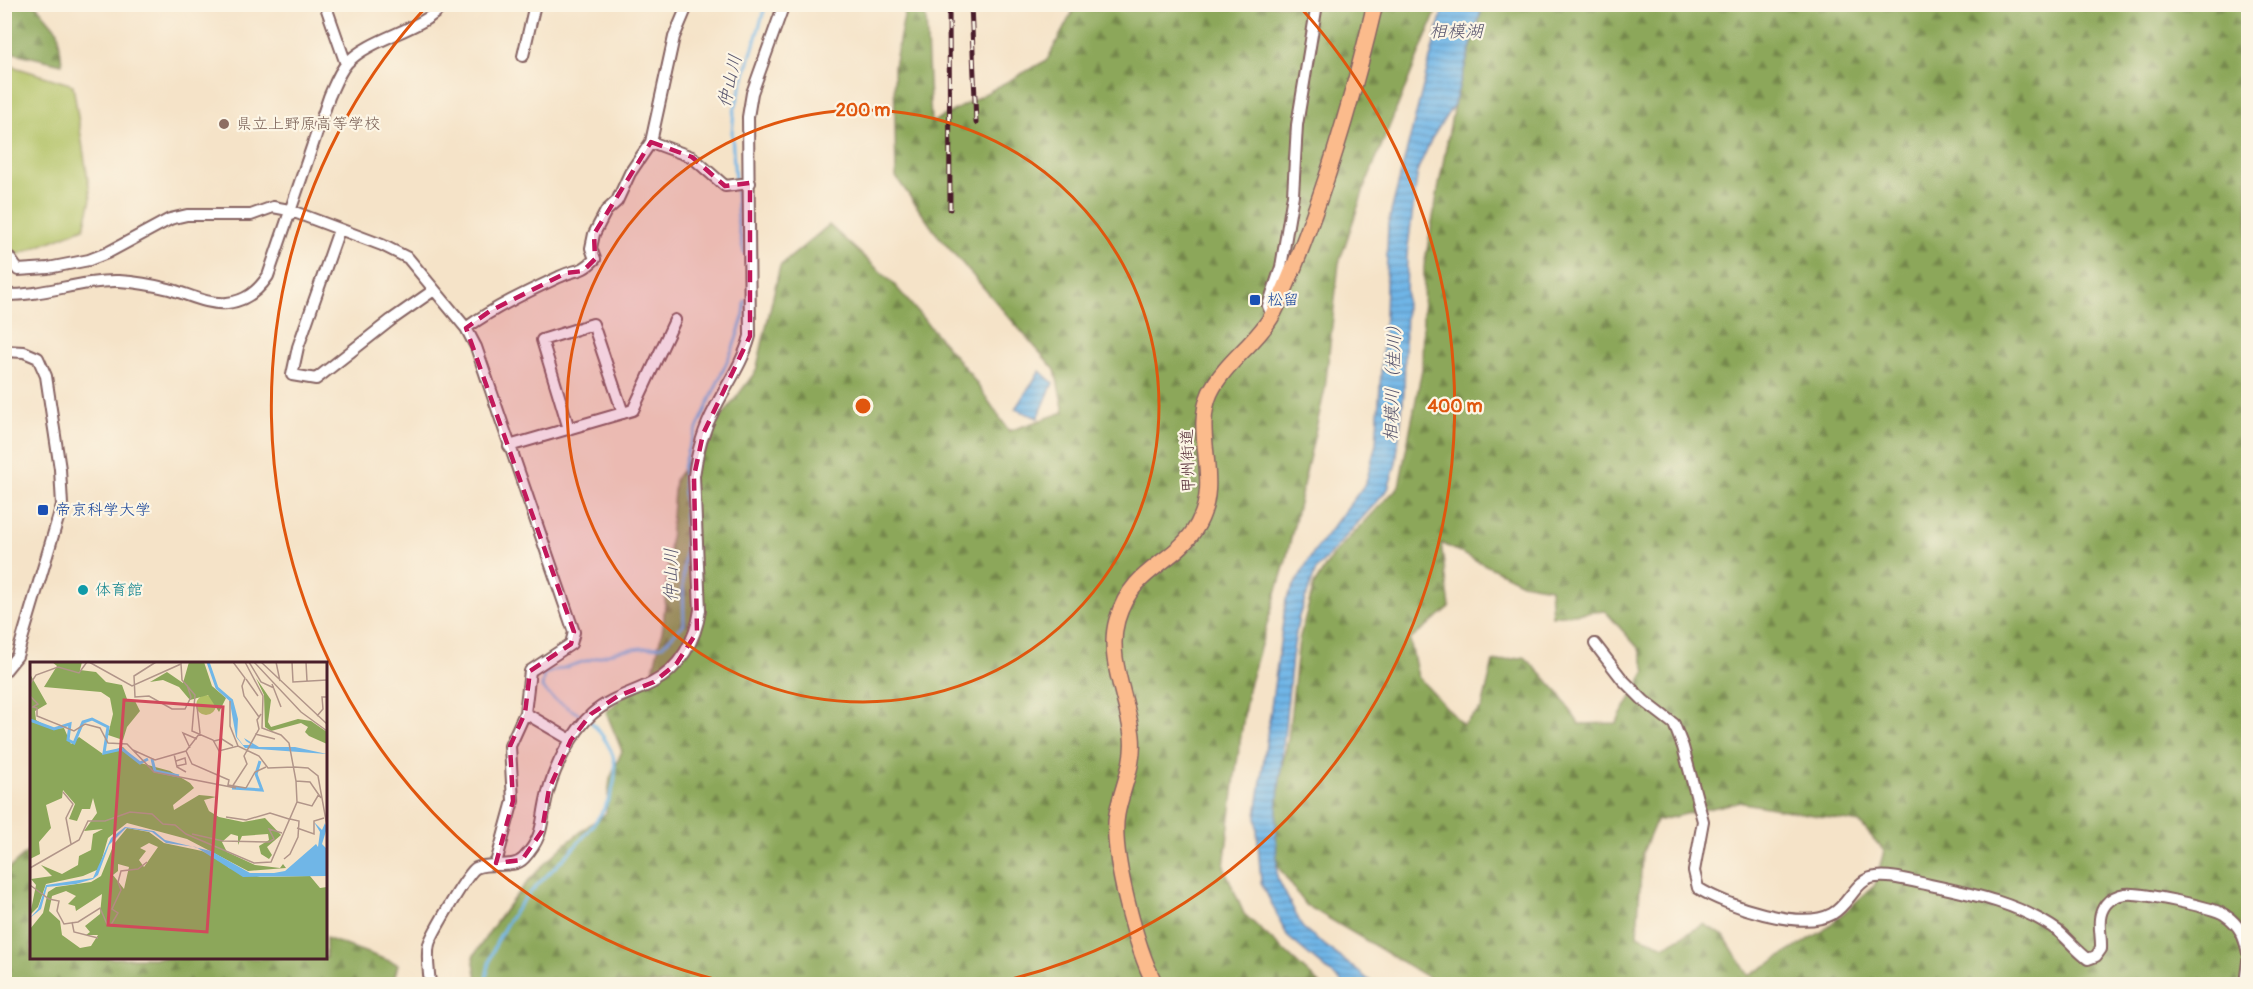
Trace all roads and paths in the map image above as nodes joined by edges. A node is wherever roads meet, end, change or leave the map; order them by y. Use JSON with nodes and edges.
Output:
{"nodes":[{"id":1,"x":325,"y":4,"type":"edge"},
{"id":2,"x":444,"y":4,"type":"edge"},
{"id":3,"x":535,"y":4,"type":"edge"},
{"id":4,"x":688,"y":4,"type":"edge"},
{"id":5,"x":784,"y":4,"type":"edge"},
{"id":6,"x":1317,"y":4,"type":"edge"},
{"id":7,"x":1375,"y":4,"type":"edge"},
{"id":8,"x":523,"y":56,"type":"dead end"},
{"id":9,"x":346,"y":64,"type":"junction"},
{"id":10,"x":651,"y":142,"type":"junction"},
{"id":11,"x":750,"y":183,"type":"junction"},
{"id":12,"x":289,"y":210,"type":"junction"},
{"id":13,"x":339,"y":230,"type":"junction"},
{"id":14,"x":8,"y":256,"type":"dead end"},
{"id":15,"x":434,"y":290,"type":"junction"},
{"id":16,"x":4,"y":295,"type":"edge"},
{"id":17,"x":1272,"y":315,"type":"junction"},
{"id":18,"x":675,"y":320,"type":"dead end"},
{"id":19,"x":466,"y":328,"type":"junction"},
{"id":20,"x":4,"y":351,"type":"edge"},
{"id":21,"x":623,"y":413,"type":"junction"},
{"id":22,"x":569,"y":429,"type":"junction"},
{"id":23,"x":509,"y":446,"type":"junction"},
{"id":24,"x":1595,"y":644,"type":"dead end"},
{"id":25,"x":4,"y":672,"type":"edge"},
{"id":26,"x":525,"y":713,"type":"junction"},
{"id":27,"x":571,"y":740,"type":"junction"},
{"id":28,"x":496,"y":863,"type":"junction"},
{"id":29,"x":2248,"y":952,"type":"edge"},
{"id":30,"x":2248,"y":961,"type":"edge"},
{"id":31,"x":430,"y":984,"type":"edge"},
{"id":32,"x":1155,"y":984,"type":"edge"},
{"id":33,"x":2245,"y":984,"type":"edge"}],
"edges":[{"from":1,"to":9,"type":"street"},
{"from":2,"to":9,"type":"street"},
{"from":3,"to":8,"type":"street"},
{"from":4,"to":10,"type":"street"},
{"from":5,"to":11,"type":"street"},
{"from":6,"to":17,"type":"street"},
{"from":7,"to":17,"type":"highway","name":"甲州街道"},
{"from":9,"to":12,"type":"street"},
{"from":10,"to":11,"type":"street"},
{"from":10,"to":19,"type":"street"},
{"from":11,"to":27,"type":"street"},
{"from":12,"to":13,"type":"street"},
{"from":12,"to":14,"type":"street"},
{"from":12,"to":16,"type":"street"},
{"from":13,"to":15,"type":"street"},
{"from":13,"to":15,"type":"street"},
{"from":15,"to":19,"type":"street"},
{"from":17,"to":32,"type":"highway","name":"甲州街道"},
{"from":18,"to":21,"type":"street"},
{"from":19,"to":23,"type":"street"},
{"from":20,"to":25,"type":"street"},
{"from":21,"to":22,"type":"street"},
{"from":21,"to":22,"type":"street"},
{"from":22,"to":23,"type":"street"},
{"from":23,"to":26,"type":"street"},
{"from":24,"to":29,"type":"street"},
{"from":26,"to":27,"type":"street"},
{"from":26,"to":28,"type":"street"},
{"from":27,"to":28,"type":"street"},
{"from":28,"to":31,"type":"street"},
{"from":30,"to":33,"type":"street"}]}
